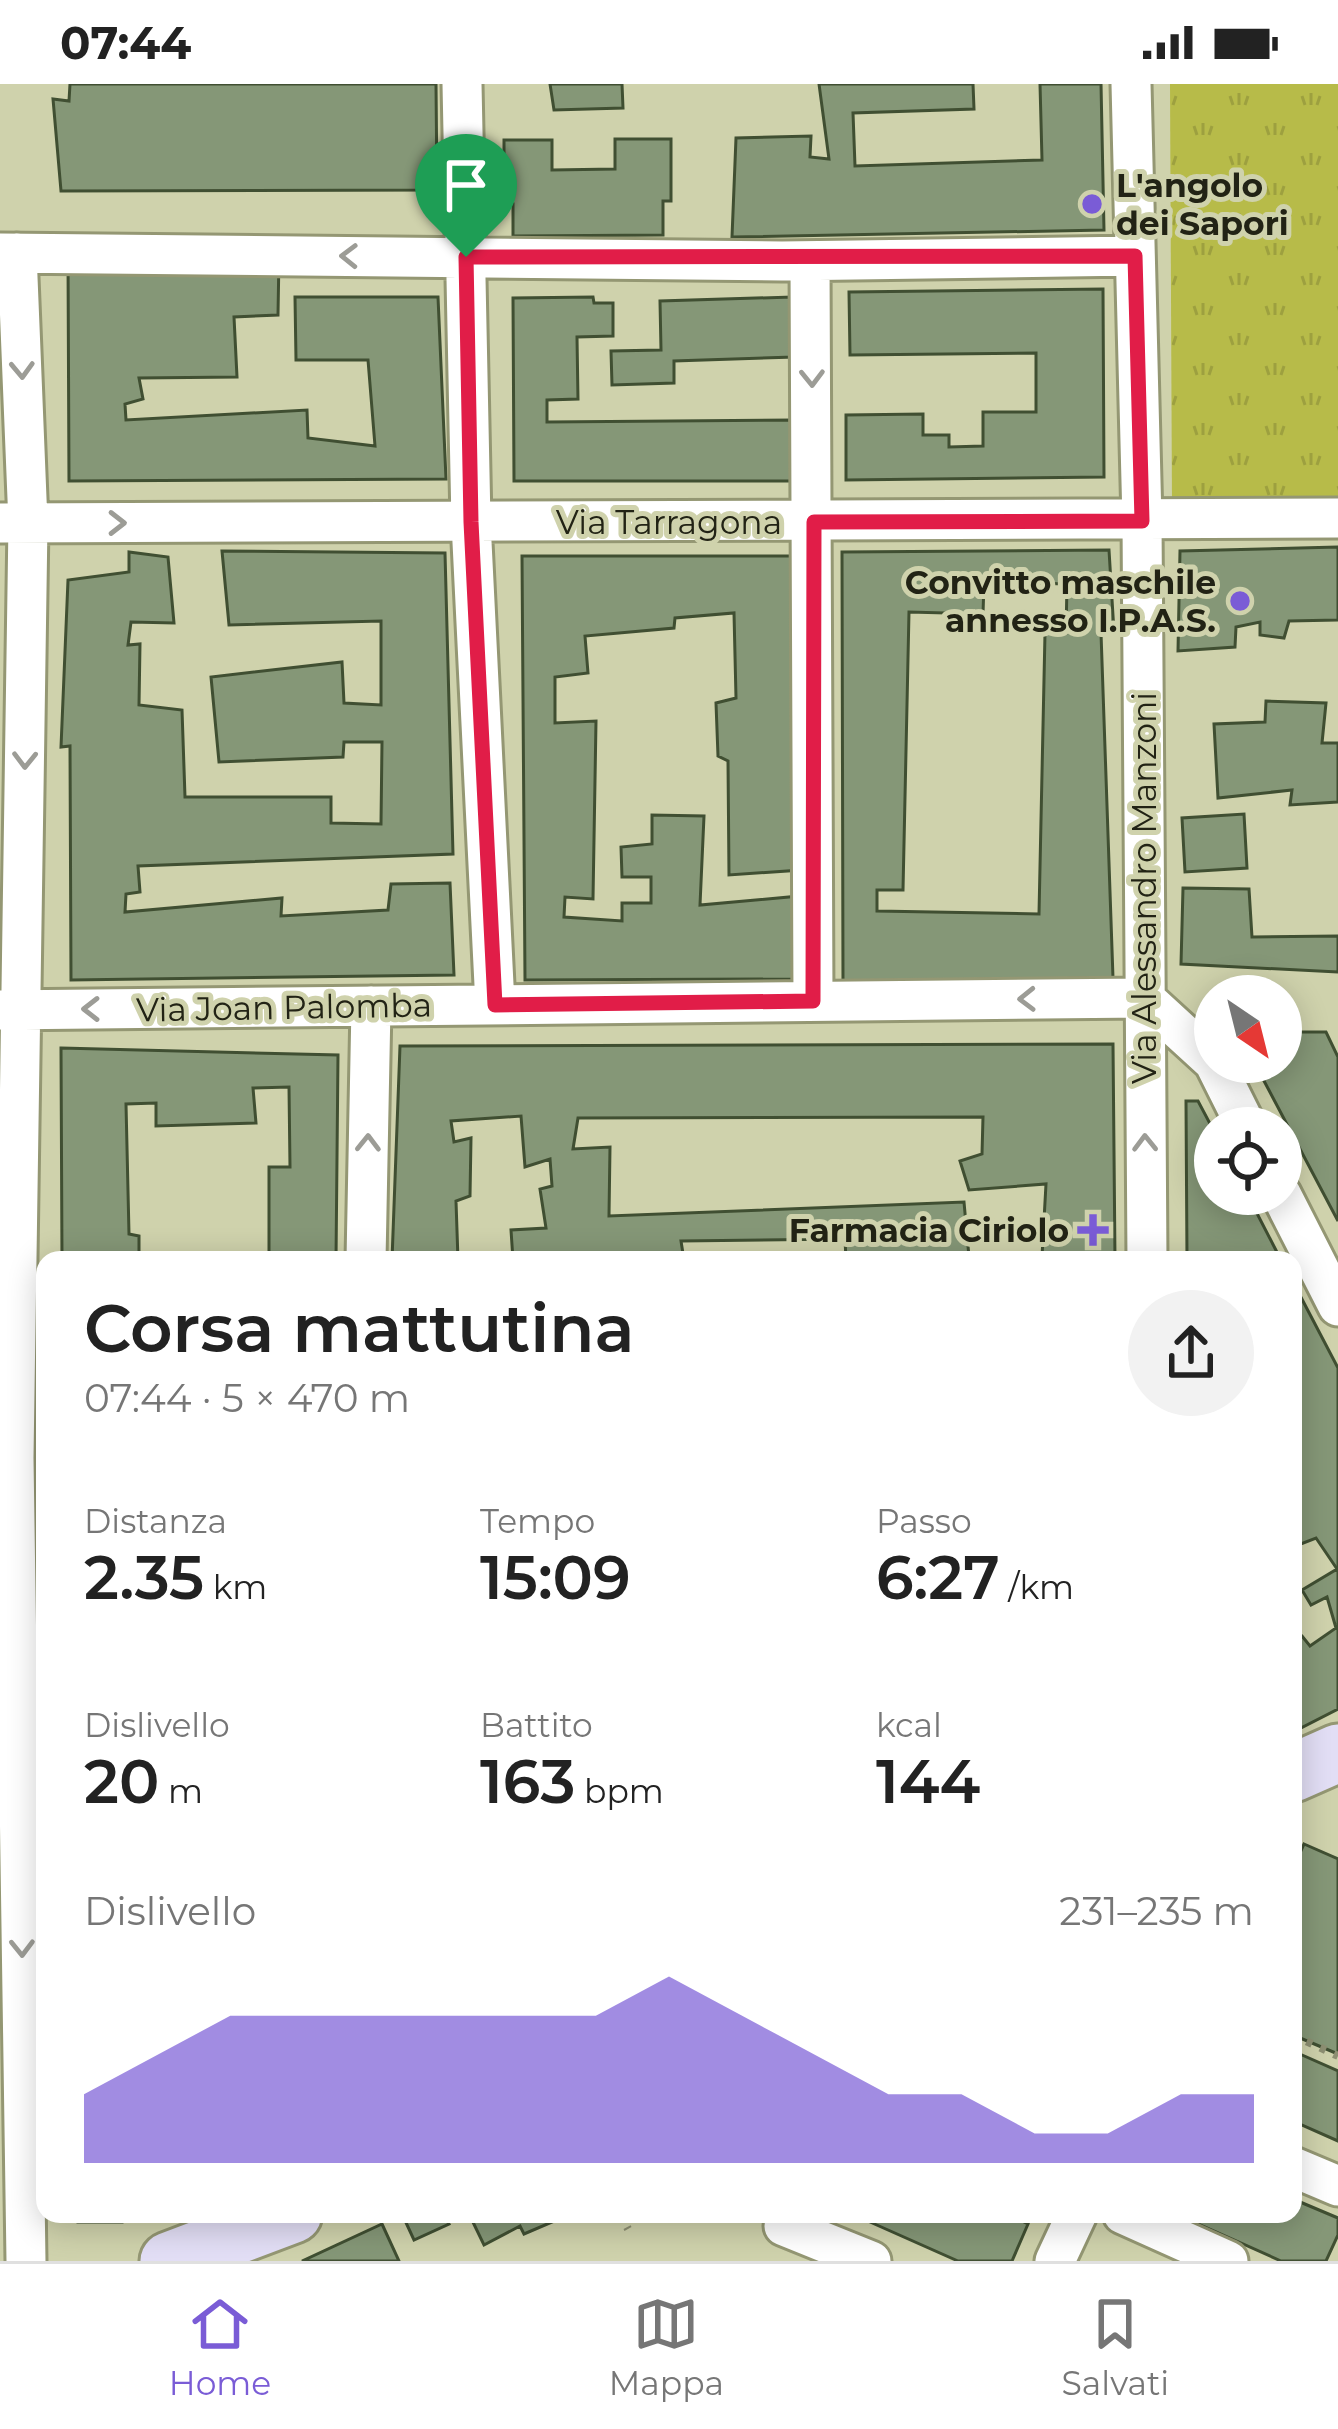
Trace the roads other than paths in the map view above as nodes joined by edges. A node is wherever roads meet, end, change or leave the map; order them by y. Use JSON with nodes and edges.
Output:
{"nodes":[{"id":1,"x":462,"y":84,"type":"edge"},
{"id":2,"x":1131,"y":84,"type":"edge"},
{"id":3,"x":9,"y":253,"type":"edge"},
{"id":4,"x":1135,"y":256,"type":"junction"},
{"id":5,"x":466,"y":257,"type":"junction"},
{"id":6,"x":810,"y":261,"type":"junction"},
{"id":7,"x":1338,"y":518,"type":"edge"},
{"id":8,"x":1142,"y":521,"type":"junction"},
{"id":9,"x":471,"y":522,"type":"junction"},
{"id":10,"x":814,"y":522,"type":"junction"},
{"id":11,"x":14,"y":523,"type":"edge"},
{"id":12,"x":1144,"y":998,"type":"junction"},
{"id":13,"x":813,"y":1001,"type":"junction"},
{"id":14,"x":495,"y":1005,"type":"junction"},
{"id":15,"x":371,"y":1006,"type":"junction"},
{"id":16,"x":10,"y":1010,"type":"edge"},
{"id":17,"x":1236,"y":1107,"type":"edge"},
{"id":18,"x":1292,"y":1215,"type":"edge"},
{"id":19,"x":366,"y":1251,"type":"edge"},
{"id":20,"x":1147,"y":1251,"type":"edge"},
{"id":21,"x":1338,"y":1306,"type":"edge"},
{"id":22,"x":20,"y":1457,"type":"edge"},
{"id":23,"x":1338,"y":1753,"type":"edge"},
{"id":24,"x":1302,"y":1769,"type":"edge"},
{"id":25,"x":1302,"y":2171,"type":"edge"},
{"id":26,"x":1338,"y":2186,"type":"edge"},
{"id":27,"x":261,"y":2223,"type":"edge"},
{"id":28,"x":1073,"y":2223,"type":"edge"},
{"id":29,"x":1143,"y":2223,"type":"edge"},
{"id":30,"x":784,"y":2226,"type":"dead end"},
{"id":31,"x":26,"y":2261,"type":"edge"},
{"id":32,"x":169,"y":2261,"type":"edge"},
{"id":33,"x":871,"y":2261,"type":"edge"},
{"id":34,"x":1055,"y":2261,"type":"edge"},
{"id":35,"x":1228,"y":2261,"type":"edge"}],
"edges":[{"from":1,"to":5,"type":"street"},
{"from":2,"to":4,"type":"street","name":"Via Alessandro Manzoni"},
{"from":5,"to":3,"type":"street","one_way":true},
{"from":3,"to":11,"type":"street","one_way":true},
{"from":4,"to":6,"type":"street"},
{"from":4,"to":8,"type":"street","name":"Via Alessandro Manzoni"},
{"from":5,"to":6,"type":"street"},
{"from":5,"to":9,"type":"street"},
{"from":6,"to":10,"type":"street","one_way":true},
{"from":7,"to":8,"type":"street","name":"Via Tarragona"},
{"from":8,"to":10,"type":"street","name":"Via Tarragona"},
{"from":8,"to":12,"type":"street","name":"Via Alessandro Manzoni"},
{"from":9,"to":10,"type":"street","name":"Via Tarragona"},
{"from":11,"to":9,"type":"street","name":"Via Tarragona","one_way":true},
{"from":9,"to":14,"type":"street"},
{"from":10,"to":13,"type":"street"},
{"from":11,"to":16,"type":"street","one_way":true},
{"from":12,"to":13,"type":"street","name":"Via Joan Palomba","one_way":true},
{"from":12,"to":17,"type":"street"},
{"from":20,"to":12,"type":"street","name":"Via Alessandro Manzoni","one_way":true},
{"from":13,"to":14,"type":"street","name":"Via Joan Palomba"},
{"from":14,"to":15,"type":"street","name":"Via Joan Palomba"},
{"from":15,"to":16,"type":"street","name":"Via Joan Palomba","one_way":true},
{"from":19,"to":15,"type":"street","one_way":true},
{"from":16,"to":22,"type":"street"},
{"from":18,"to":21,"type":"street"},
{"from":22,"to":31,"type":"street","one_way":true},
{"from":23,"to":24,"type":"street"},
{"from":25,"to":26,"type":"street"},
{"from":27,"to":32,"type":"street"},
{"from":28,"to":34,"type":"street"},
{"from":29,"to":35,"type":"street"},
{"from":30,"to":33,"type":"street"}]}
